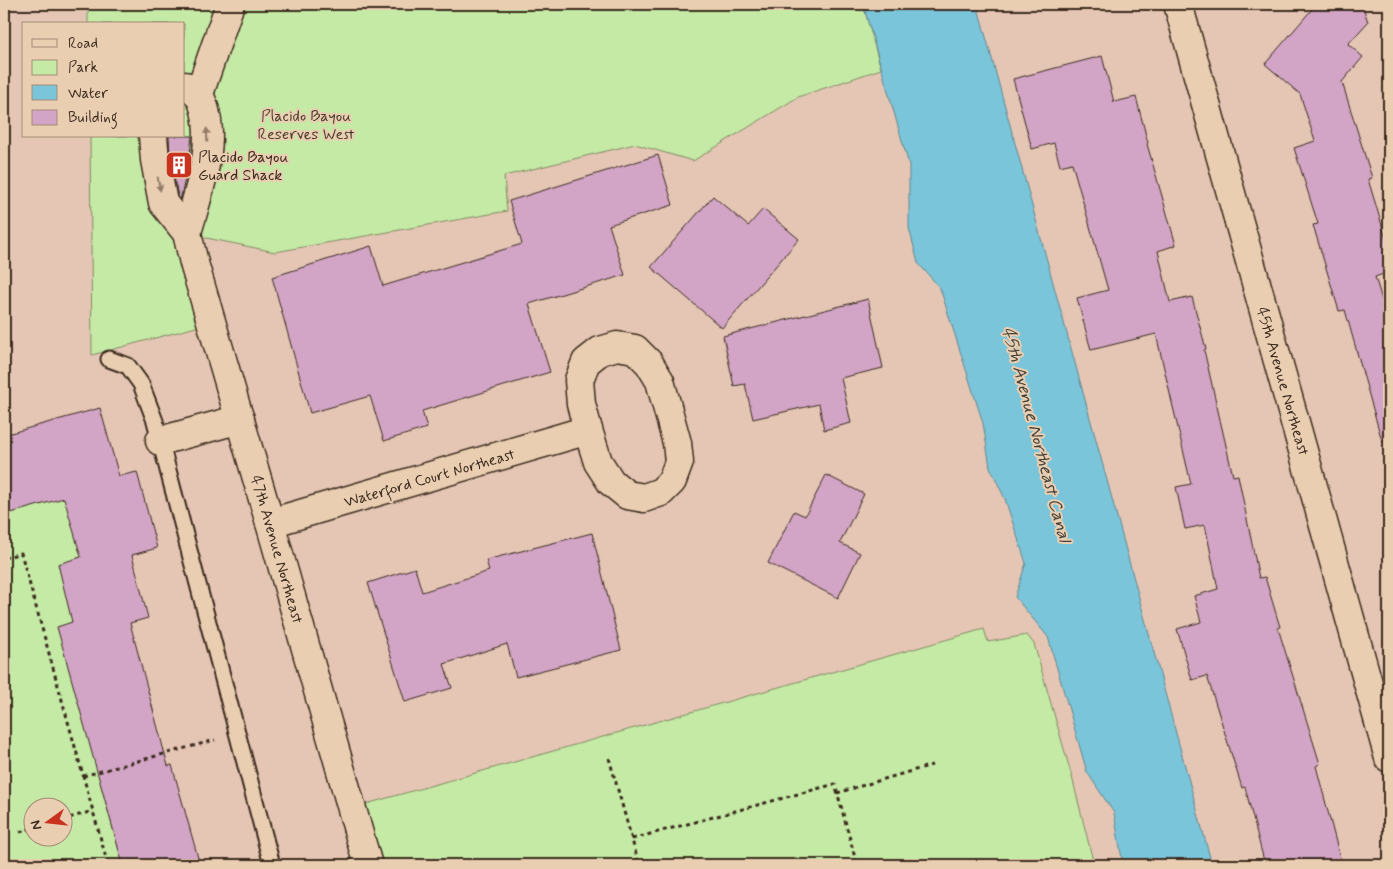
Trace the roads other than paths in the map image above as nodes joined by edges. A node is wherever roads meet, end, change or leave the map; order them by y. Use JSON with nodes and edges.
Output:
{"nodes":[{"id":1,"x":230,"y":4,"type":"edge"},
{"id":2,"x":1178,"y":4,"type":"edge"},
{"id":3,"x":191,"y":90,"type":"edge"},
{"id":4,"x":153,"y":138,"type":"edge"},
{"id":5,"x":187,"y":234,"type":"junction"},
{"id":6,"x":109,"y":359,"type":"dead end"},
{"id":7,"x":240,"y":419,"type":"junction"},
{"id":8,"x":588,"y":430,"type":"junction"},
{"id":9,"x":160,"y":440,"type":"junction"},
{"id":10,"x":270,"y":523,"type":"junction"},
{"id":11,"x":1389,"y":758,"type":"edge"},
{"id":12,"x":272,"y":865,"type":"edge"},
{"id":13,"x":368,"y":865,"type":"edge"}],
"edges":[{"from":1,"to":3,"type":"street","name":"47th Avenue Northeast"},
{"from":2,"to":11,"type":"street","name":"45th Avenue Northeast"},
{"from":5,"to":3,"type":"street","name":"47th Avenue Northeast","one_way":true},
{"from":4,"to":5,"type":"street","name":"47th Avenue Northeast","one_way":true},
{"from":5,"to":7,"type":"street","name":"47th Avenue Northeast"},
{"from":6,"to":9,"type":"lane"},
{"from":7,"to":9,"type":"street"},
{"from":7,"to":10,"type":"street","name":"47th Avenue Northeast"},
{"from":8,"to":8,"type":"street"},
{"from":8,"to":10,"type":"street","name":"Waterford Court Northeast"},
{"from":9,"to":12,"type":"lane"},
{"from":10,"to":13,"type":"street","name":"47th Avenue Northeast"}]}
